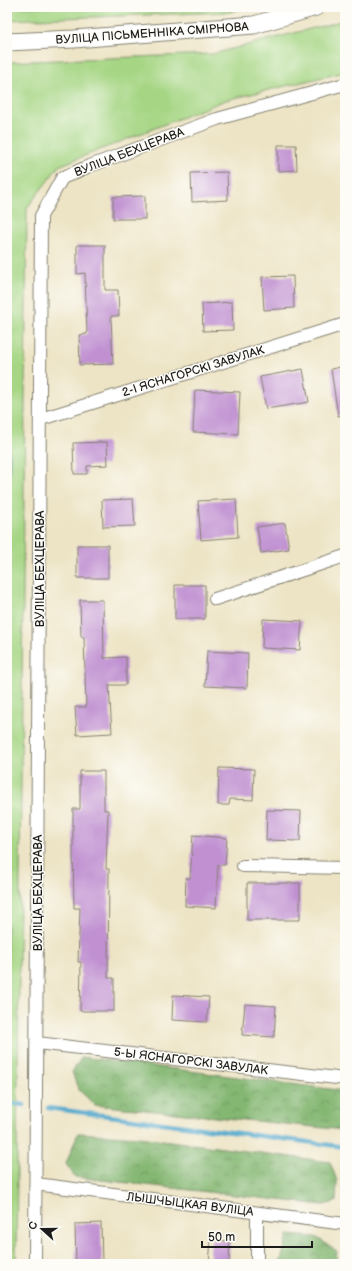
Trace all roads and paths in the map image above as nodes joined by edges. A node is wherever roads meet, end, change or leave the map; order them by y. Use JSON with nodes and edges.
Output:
{"nodes":[{"id":1,"x":316,"y":7,"type":"edge"},
{"id":2,"x":8,"y":42,"type":"edge"},
{"id":3,"x":345,"y":84,"type":"edge"},
{"id":4,"x":345,"y":324,"type":"edge"},
{"id":5,"x":41,"y":419,"type":"junction"},
{"id":6,"x":345,"y":556,"type":"edge"},
{"id":7,"x":215,"y":599,"type":"dead end"},
{"id":8,"x":243,"y":866,"type":"dead end"},
{"id":9,"x":345,"y":868,"type":"edge"},
{"id":10,"x":37,"y":1043,"type":"junction"},
{"id":11,"x":345,"y":1079,"type":"edge"},
{"id":12,"x":36,"y":1184,"type":"junction"},
{"id":13,"x":257,"y":1213,"type":"junction"},
{"id":14,"x":345,"y":1224,"type":"edge"},
{"id":15,"x":35,"y":1264,"type":"edge"},
{"id":16,"x":257,"y":1264,"type":"edge"}],
"edges":[{"from":1,"to":2,"type":"main road","name":"ВУЛІЦА ПІСЬМЕННІКА СМІРНОВА"},
{"from":3,"to":5,"type":"street","name":"ВУЛІЦА БЕХЦЕРАВА"},
{"from":4,"to":5,"type":"street","name":"2-І ЯСНАГОРСКІ ЗАВУЛАК"},
{"from":5,"to":10,"type":"street","name":"ВУЛІЦА БЕХЦЕРАВА"},
{"from":6,"to":7,"type":"street"},
{"from":8,"to":9,"type":"street"},
{"from":10,"to":11,"type":"street","name":"5-Ы ЯСНАГОРСКІ ЗАВУЛАК"},
{"from":10,"to":12,"type":"street","name":"ВУЛІЦА БЕХЦЕРАВА"},
{"from":12,"to":13,"type":"street","name":"ЛЫШЧЫЦКАЯ ВУЛІЦА"},
{"from":12,"to":15,"type":"street","name":"ВУЛІЦА БЕХЦЕРАВА"},
{"from":13,"to":14,"type":"street","name":"ЛЫШЧЫЦКАЯ ВУЛІЦА"},
{"from":13,"to":16,"type":"street"}]}
